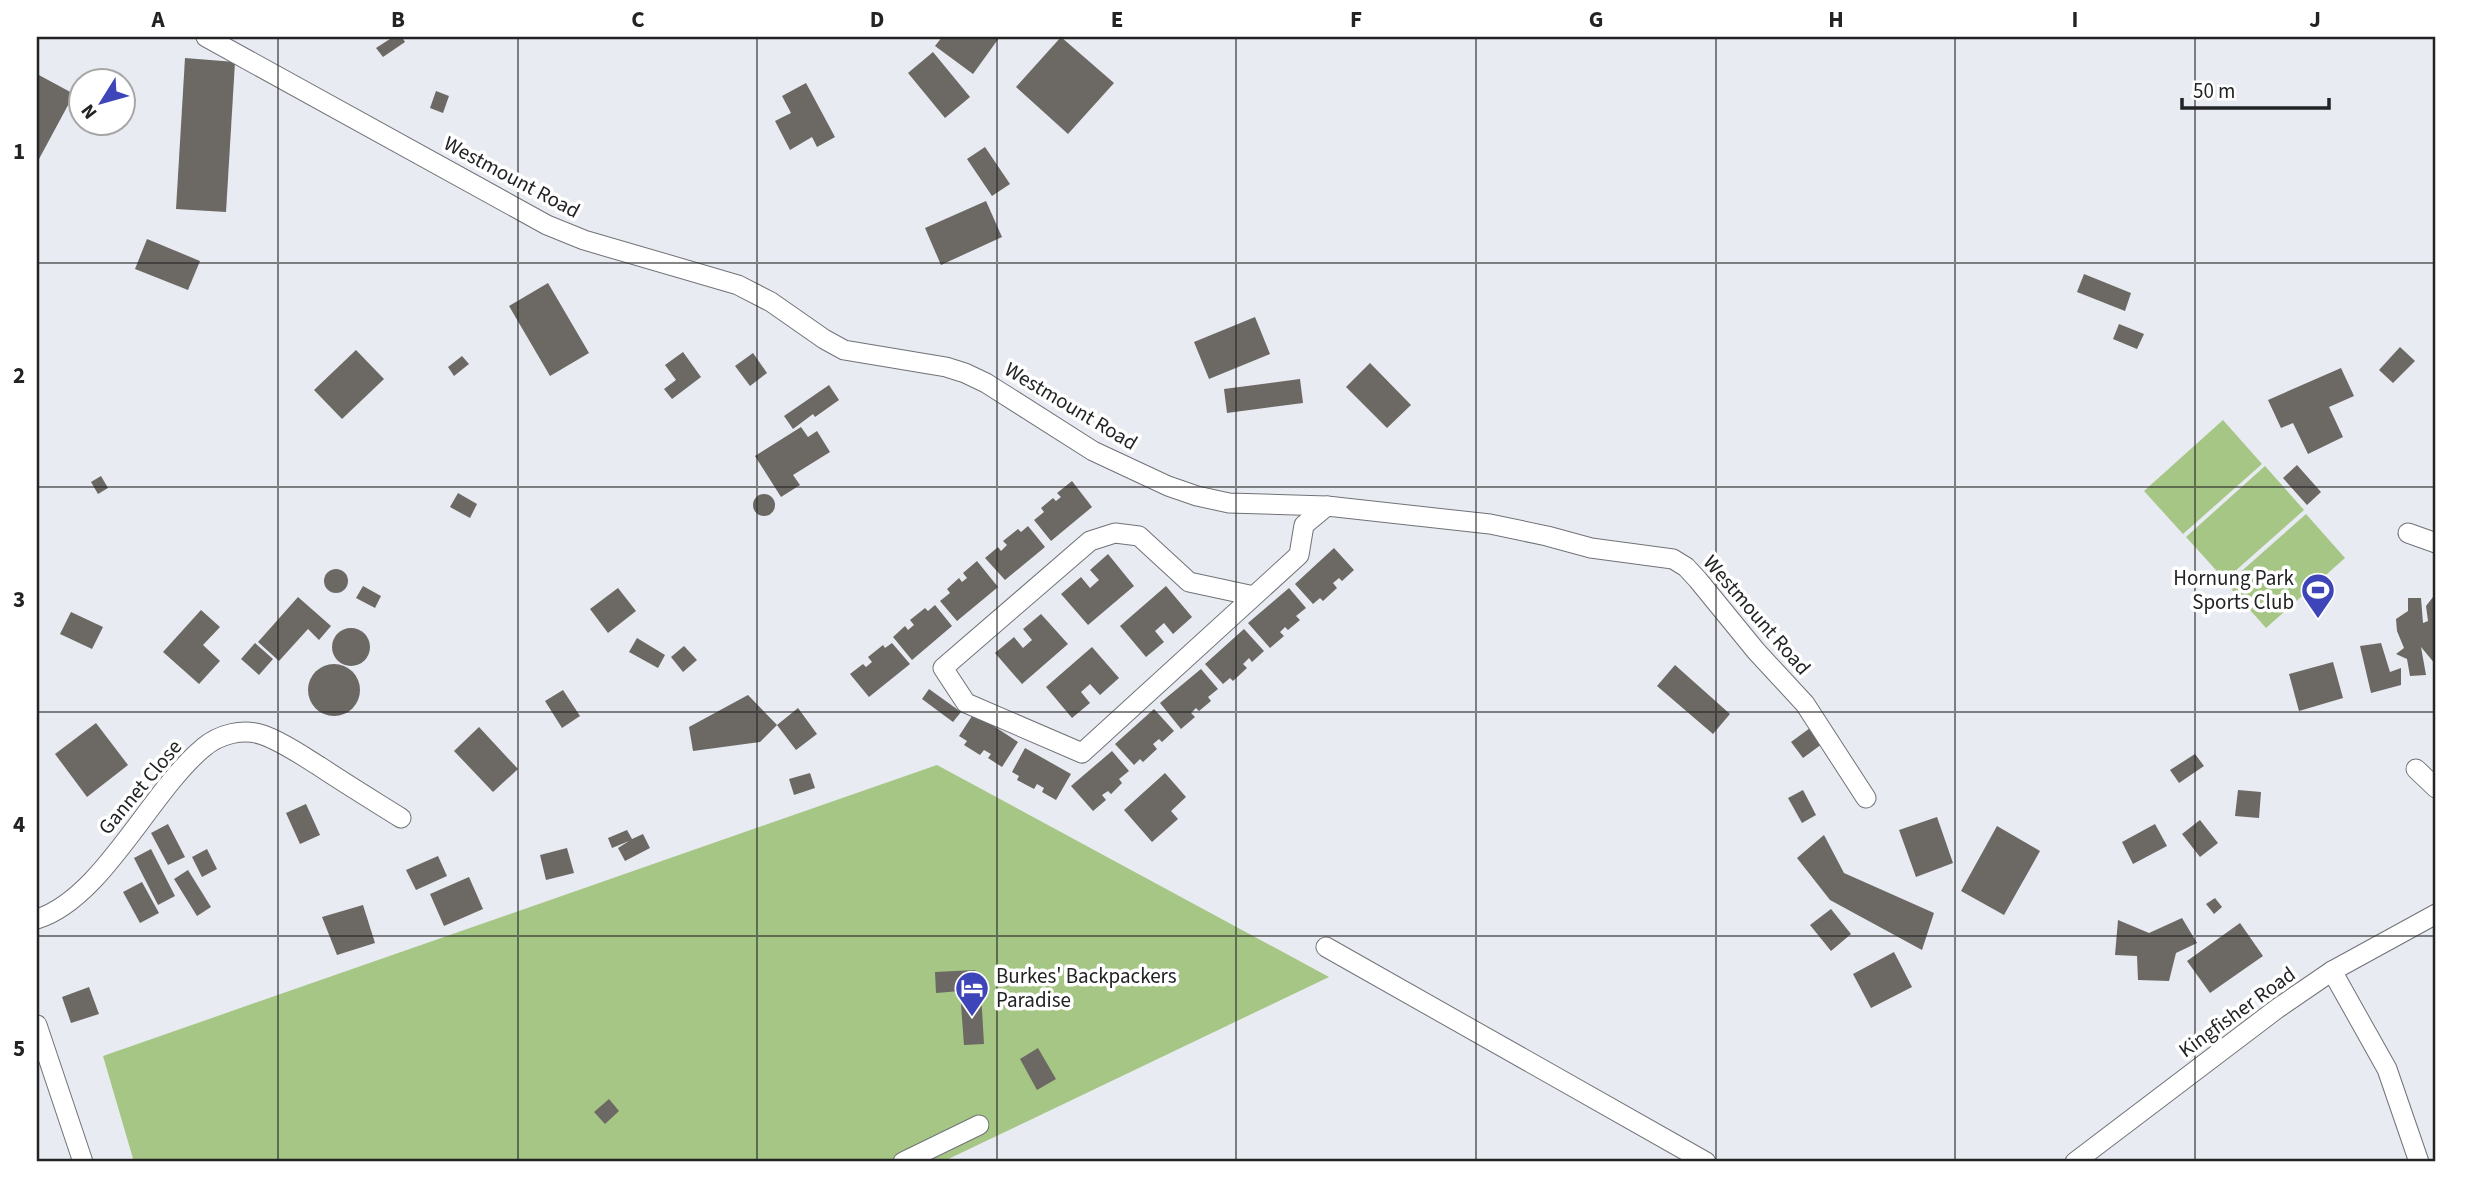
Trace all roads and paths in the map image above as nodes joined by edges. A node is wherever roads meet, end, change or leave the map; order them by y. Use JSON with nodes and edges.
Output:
{"nodes":[{"id":1,"x":206,"y":37,"type":"edge"},
{"id":2,"x":1327,"y":506,"type":"junction"},
{"id":3,"x":2408,"y":533,"type":"dead end"},
{"id":4,"x":2436,"y":543,"type":"edge"},
{"id":5,"x":1254,"y":596,"type":"junction"},
{"id":6,"x":2416,"y":769,"type":"dead end"},
{"id":7,"x":2436,"y":788,"type":"edge"},
{"id":8,"x":1866,"y":798,"type":"dead end"},
{"id":9,"x":401,"y":818,"type":"dead end"},
{"id":10,"x":2436,"y":914,"type":"edge"},
{"id":11,"x":37,"y":919,"type":"edge"},
{"id":12,"x":1326,"y":947,"type":"dead end"},
{"id":13,"x":2332,"y":971,"type":"junction"},
{"id":14,"x":37,"y":1025,"type":"edge"},
{"id":15,"x":979,"y":1125,"type":"dead end"},
{"id":16,"x":83,"y":1162,"type":"edge"},
{"id":17,"x":903,"y":1162,"type":"edge"},
{"id":18,"x":1706,"y":1162,"type":"edge"},
{"id":19,"x":2075,"y":1162,"type":"edge"},
{"id":20,"x":2419,"y":1162,"type":"edge"}],
"edges":[{"from":1,"to":2,"type":"street","name":"Westmount Road"},
{"from":2,"to":5,"type":"street"},
{"from":2,"to":8,"type":"street","name":"Westmount Road"},
{"from":3,"to":4,"type":"street"},
{"from":5,"to":5,"type":"street"},
{"from":6,"to":7,"type":"street"},
{"from":9,"to":11,"type":"street","name":"Gannet Close"},
{"from":10,"to":13,"type":"street","name":"Kingfisher Road"},
{"from":12,"to":18,"type":"street"},
{"from":13,"to":19,"type":"street","name":"Kingfisher Road"},
{"from":13,"to":20,"type":"street"},
{"from":14,"to":16,"type":"street"},
{"from":15,"to":17,"type":"street"}]}
